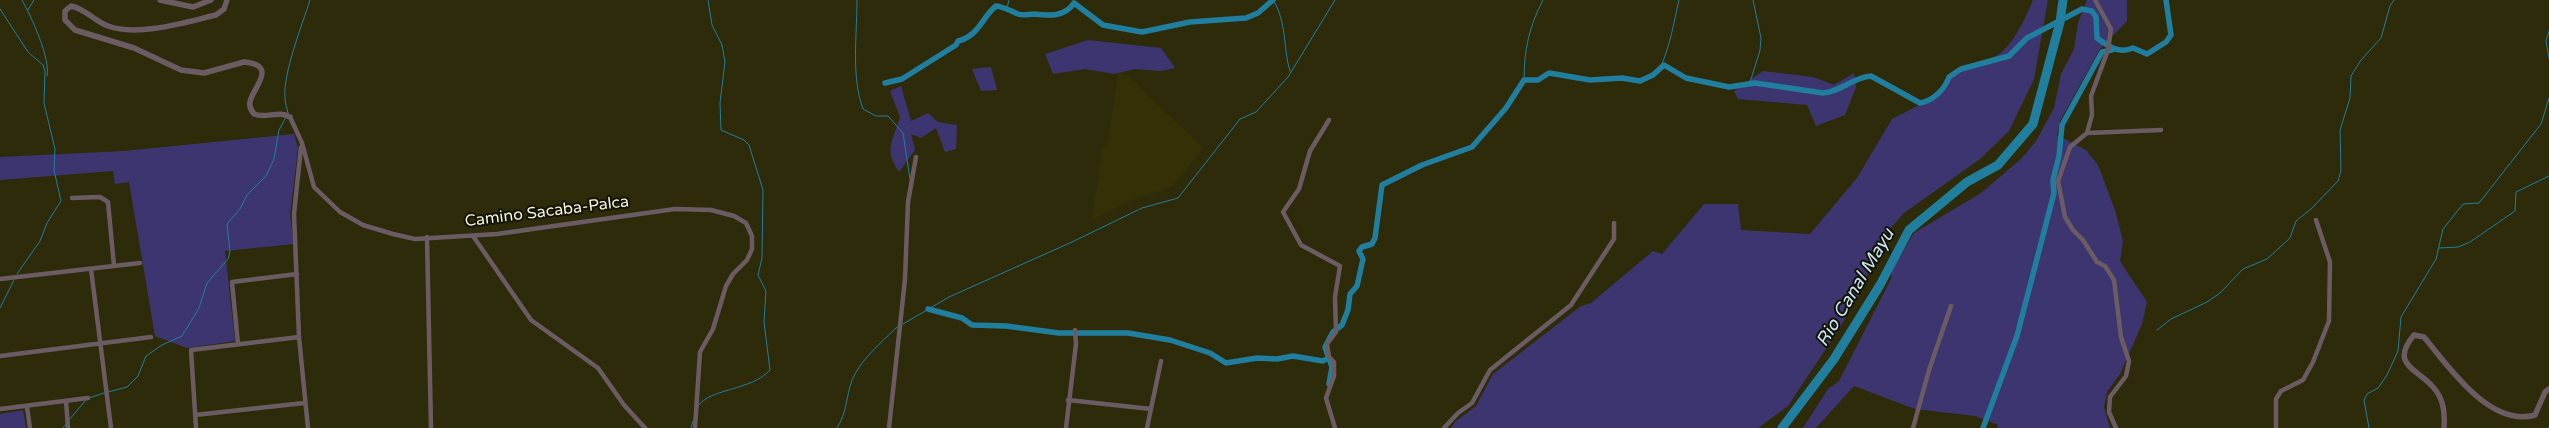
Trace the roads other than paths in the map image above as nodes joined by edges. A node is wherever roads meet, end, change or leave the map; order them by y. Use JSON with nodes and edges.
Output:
{"nodes":[{"id":1,"x":160,"y":0,"type":"edge"},
{"id":2,"x":212,"y":0,"type":"edge"},
{"id":3,"x":227,"y":0,"type":"edge"},
{"id":4,"x":2096,"y":0,"type":"edge"},
{"id":5,"x":288,"y":116,"type":"joint"},
{"id":6,"x":1330,"y":120,"type":"dead end"},
{"id":7,"x":2161,"y":130,"type":"dead end"},
{"id":8,"x":2087,"y":133,"type":"junction"},
{"id":9,"x":302,"y":143,"type":"junction"},
{"id":10,"x":916,"y":157,"type":"dead end"},
{"id":11,"x":72,"y":198,"type":"dead end"},
{"id":12,"x":2316,"y":220,"type":"dead end"},
{"id":13,"x":1614,"y":223,"type":"dead end"},
{"id":14,"x":473,"y":236,"type":"junction"},
{"id":15,"x":427,"y":238,"type":"junction"},
{"id":16,"x":140,"y":262,"type":"dead end"},
{"id":17,"x":114,"y":266,"type":"junction"},
{"id":18,"x":91,"y":269,"type":"junction"},
{"id":19,"x":297,"y":274,"type":"junction"},
{"id":20,"x":0,"y":279,"type":"edge"},
{"id":21,"x":1951,"y":306,"type":"dead end"},
{"id":22,"x":1076,"y":330,"type":"dead end"},
{"id":23,"x":300,"y":337,"type":"junction"},
{"id":24,"x":151,"y":338,"type":"dead end"},
{"id":25,"x":238,"y":344,"type":"junction"},
{"id":26,"x":102,"y":345,"type":"junction"},
{"id":27,"x":0,"y":356,"type":"edge"},
{"id":28,"x":1161,"y":361,"type":"dead end"},
{"id":29,"x":2549,"y":389,"type":"edge"},
{"id":30,"x":88,"y":398,"type":"dead end"},
{"id":31,"x":1068,"y":400,"type":"junction"},
{"id":32,"x":66,"y":402,"type":"junction"},
{"id":33,"x":304,"y":403,"type":"junction"},
{"id":34,"x":27,"y":408,"type":"junction"},
{"id":35,"x":0,"y":409,"type":"edge"},
{"id":36,"x":1151,"y":409,"type":"junction"},
{"id":37,"x":195,"y":415,"type":"junction"},
{"id":38,"x":30,"y":428,"type":"edge"},
{"id":39,"x":68,"y":428,"type":"edge"},
{"id":40,"x":111,"y":428,"type":"edge"},
{"id":41,"x":196,"y":428,"type":"edge"},
{"id":42,"x":308,"y":428,"type":"edge"},
{"id":43,"x":431,"y":428,"type":"edge"},
{"id":44,"x":644,"y":428,"type":"edge"},
{"id":45,"x":695,"y":428,"type":"edge"},
{"id":46,"x":889,"y":428,"type":"edge"},
{"id":47,"x":1066,"y":428,"type":"edge"},
{"id":48,"x":1147,"y":428,"type":"edge"},
{"id":49,"x":1335,"y":428,"type":"edge"},
{"id":50,"x":1444,"y":428,"type":"edge"},
{"id":51,"x":1913,"y":428,"type":"edge"},
{"id":52,"x":2116,"y":428,"type":"edge"},
{"id":53,"x":2276,"y":428,"type":"edge"},
{"id":54,"x":2444,"y":428,"type":"edge"}],
"edges":[{"from":1,"to":2,"type":"street"},
{"from":3,"to":5,"type":"street","name":"Camino Sacaba-Palca"},
{"from":4,"to":8,"type":"street"},
{"from":5,"to":9,"type":"street","name":"Camino Sacaba-Palca"},
{"from":6,"to":49,"type":"street"},
{"from":7,"to":8,"type":"street"},
{"from":8,"to":52,"type":"street"},
{"from":9,"to":15,"type":"street","name":"Camino Sacaba-Palca"},
{"from":9,"to":19,"type":"street"},
{"from":10,"to":46,"type":"street"},
{"from":11,"to":17,"type":"street"},
{"from":12,"to":53,"type":"street"},
{"from":13,"to":50,"type":"street"},
{"from":14,"to":15,"type":"street","name":"Camino Sacaba-Palca"},
{"from":14,"to":44,"type":"street"},
{"from":14,"to":45,"type":"street","name":"Camino Sacaba-Palca"},
{"from":15,"to":43,"type":"street"},
{"from":16,"to":17,"type":"street"},
{"from":17,"to":18,"type":"street"},
{"from":18,"to":20,"type":"street"},
{"from":18,"to":26,"type":"street"},
{"from":19,"to":23,"type":"street"},
{"from":19,"to":25,"type":"street"},
{"from":21,"to":51,"type":"street"},
{"from":22,"to":31,"type":"street"},
{"from":23,"to":25,"type":"street"},
{"from":23,"to":33,"type":"street"},
{"from":24,"to":26,"type":"street"},
{"from":25,"to":37,"type":"street"},
{"from":26,"to":27,"type":"street"},
{"from":26,"to":40,"type":"street"},
{"from":28,"to":36,"type":"street"},
{"from":29,"to":54,"type":"street"},
{"from":30,"to":32,"type":"street"},
{"from":31,"to":36,"type":"street"},
{"from":31,"to":47,"type":"street"},
{"from":32,"to":34,"type":"street"},
{"from":32,"to":39,"type":"street"},
{"from":33,"to":37,"type":"street"},
{"from":33,"to":42,"type":"street"},
{"from":34,"to":35,"type":"street"},
{"from":34,"to":38,"type":"street"},
{"from":36,"to":48,"type":"street"},
{"from":37,"to":41,"type":"street"}]}
